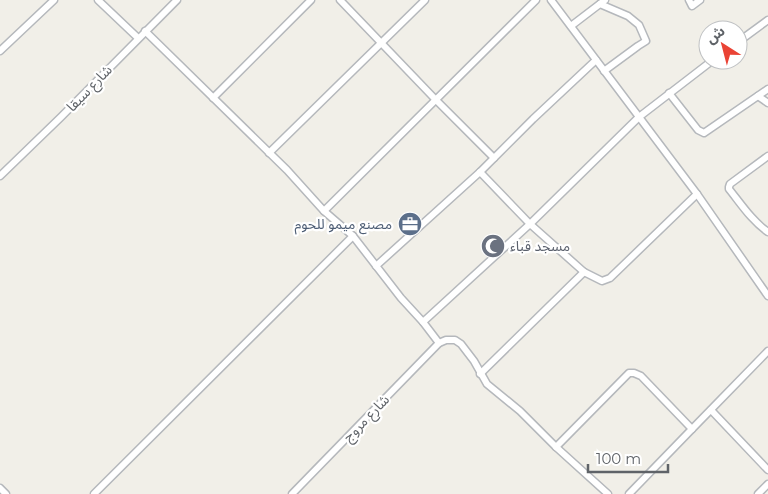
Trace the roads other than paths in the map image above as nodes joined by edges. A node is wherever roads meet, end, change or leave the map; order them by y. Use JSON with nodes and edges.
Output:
{"nodes":[{"id":1,"x":54,"y":0,"type":"edge"},
{"id":2,"x":98,"y":0,"type":"edge"},
{"id":3,"x":177,"y":0,"type":"edge"},
{"id":4,"x":311,"y":0,"type":"edge"},
{"id":5,"x":340,"y":0,"type":"edge"},
{"id":6,"x":425,"y":0,"type":"edge"},
{"id":7,"x":536,"y":0,"type":"edge"},
{"id":8,"x":551,"y":0,"type":"edge"},
{"id":9,"x":689,"y":0,"type":"edge"},
{"id":10,"x":700,"y":0,"type":"edge"},
{"id":11,"x":602,"y":2,"type":"edge"},
{"id":12,"x":768,"y":20,"type":"edge"},
{"id":13,"x":571,"y":26,"type":"junction"},
{"id":14,"x":145,"y":31,"type":"junction"},
{"id":15,"x":748,"y":35,"type":"edge"},
{"id":16,"x":138,"y":38,"type":"junction"},
{"id":17,"x":381,"y":43,"type":"junction"},
{"id":18,"x":0,"y":51,"type":"edge"},
{"id":19,"x":596,"y":60,"type":"junction"},
{"id":20,"x":700,"y":70,"type":"edge"},
{"id":21,"x":604,"y":71,"type":"junction"},
{"id":22,"x":768,"y":89,"type":"edge"},
{"id":23,"x":669,"y":93,"type":"junction"},
{"id":24,"x":758,"y":96,"type":"junction"},
{"id":25,"x":213,"y":98,"type":"junction"},
{"id":26,"x":435,"y":99,"type":"junction"},
{"id":27,"x":768,"y":103,"type":"edge"},
{"id":28,"x":639,"y":117,"type":"junction"},
{"id":29,"x":269,"y":153,"type":"junction"},
{"id":30,"x":768,"y":156,"type":"edge"},
{"id":31,"x":494,"y":158,"type":"junction"},
{"id":32,"x":480,"y":172,"type":"junction"},
{"id":33,"x":0,"y":176,"type":"edge"},
{"id":34,"x":697,"y":194,"type":"junction"},
{"id":35,"x":324,"y":211,"type":"junction"},
{"id":36,"x":530,"y":224,"type":"junction"},
{"id":37,"x":768,"y":232,"type":"edge"},
{"id":38,"x":352,"y":236,"type":"junction"},
{"id":39,"x":376,"y":266,"type":"junction"},
{"id":40,"x":584,"y":272,"type":"junction"},
{"id":41,"x":768,"y":296,"type":"edge"},
{"id":42,"x":423,"y":322,"type":"junction"},
{"id":43,"x":439,"y":343,"type":"junction"},
{"id":44,"x":768,"y":351,"type":"edge"},
{"id":45,"x":480,"y":374,"type":"junction"},
{"id":46,"x":710,"y":410,"type":"junction"},
{"id":47,"x":692,"y":428,"type":"junction"},
{"id":48,"x":556,"y":447,"type":"junction"},
{"id":49,"x":768,"y":470,"type":"edge"},
{"id":50,"x":768,"y":484,"type":"edge"},
{"id":51,"x":0,"y":488,"type":"edge"},
{"id":52,"x":603,"y":493,"type":"edge"},
{"id":53,"x":6,"y":494,"type":"edge"},
{"id":54,"x":94,"y":494,"type":"edge"},
{"id":55,"x":292,"y":494,"type":"edge"},
{"id":56,"x":629,"y":494,"type":"edge"},
{"id":57,"x":758,"y":494,"type":"edge"}],
"edges":[{"from":1,"to":18,"type":"street"},
{"from":2,"to":16,"type":"street"},
{"from":3,"to":14,"type":"street","name":"شارع سيقا"},
{"from":4,"to":25,"type":"street"},
{"from":5,"to":17,"type":"street"},
{"from":6,"to":17,"type":"street"},
{"from":7,"to":26,"type":"street"},
{"from":8,"to":13,"type":"street"},
{"from":9,"to":10,"type":"street"},
{"from":11,"to":13,"type":"street"},
{"from":11,"to":21,"type":"street"},
{"from":12,"to":15,"type":"street"},
{"from":13,"to":19,"type":"street"},
{"from":14,"to":16,"type":"street","name":"شارع سيقا"},
{"from":14,"to":25,"type":"street"},
{"from":16,"to":33,"type":"street","name":"شارع سيقا"},
{"from":17,"to":26,"type":"street"},
{"from":17,"to":29,"type":"street"},
{"from":19,"to":21,"type":"street"},
{"from":19,"to":31,"type":"street"},
{"from":20,"to":23,"type":"street"},
{"from":21,"to":28,"type":"street"},
{"from":22,"to":24,"type":"street"},
{"from":23,"to":24,"type":"street"},
{"from":23,"to":28,"type":"street"},
{"from":24,"to":27,"type":"street"},
{"from":25,"to":29,"type":"street"},
{"from":26,"to":31,"type":"street"},
{"from":26,"to":35,"type":"street"},
{"from":28,"to":34,"type":"street"},
{"from":28,"to":36,"type":"street"},
{"from":29,"to":35,"type":"street"},
{"from":30,"to":37,"type":"street"},
{"from":31,"to":32,"type":"street"},
{"from":32,"to":36,"type":"street"},
{"from":32,"to":39,"type":"street"},
{"from":34,"to":40,"type":"street"},
{"from":34,"to":41,"type":"street"},
{"from":35,"to":38,"type":"street"},
{"from":36,"to":40,"type":"street"},
{"from":36,"to":42,"type":"street"},
{"from":38,"to":39,"type":"street"},
{"from":38,"to":54,"type":"street"},
{"from":39,"to":42,"type":"street"},
{"from":40,"to":45,"type":"street"},
{"from":42,"to":43,"type":"street"},
{"from":43,"to":45,"type":"street"},
{"from":43,"to":55,"type":"street","name":"شارع مروج"},
{"from":44,"to":46,"type":"street"},
{"from":45,"to":48,"type":"street"},
{"from":46,"to":47,"type":"street"},
{"from":46,"to":49,"type":"street"},
{"from":47,"to":48,"type":"street"},
{"from":47,"to":56,"type":"street"},
{"from":48,"to":52,"type":"street"},
{"from":50,"to":57,"type":"street"},
{"from":51,"to":53,"type":"street"}]}
